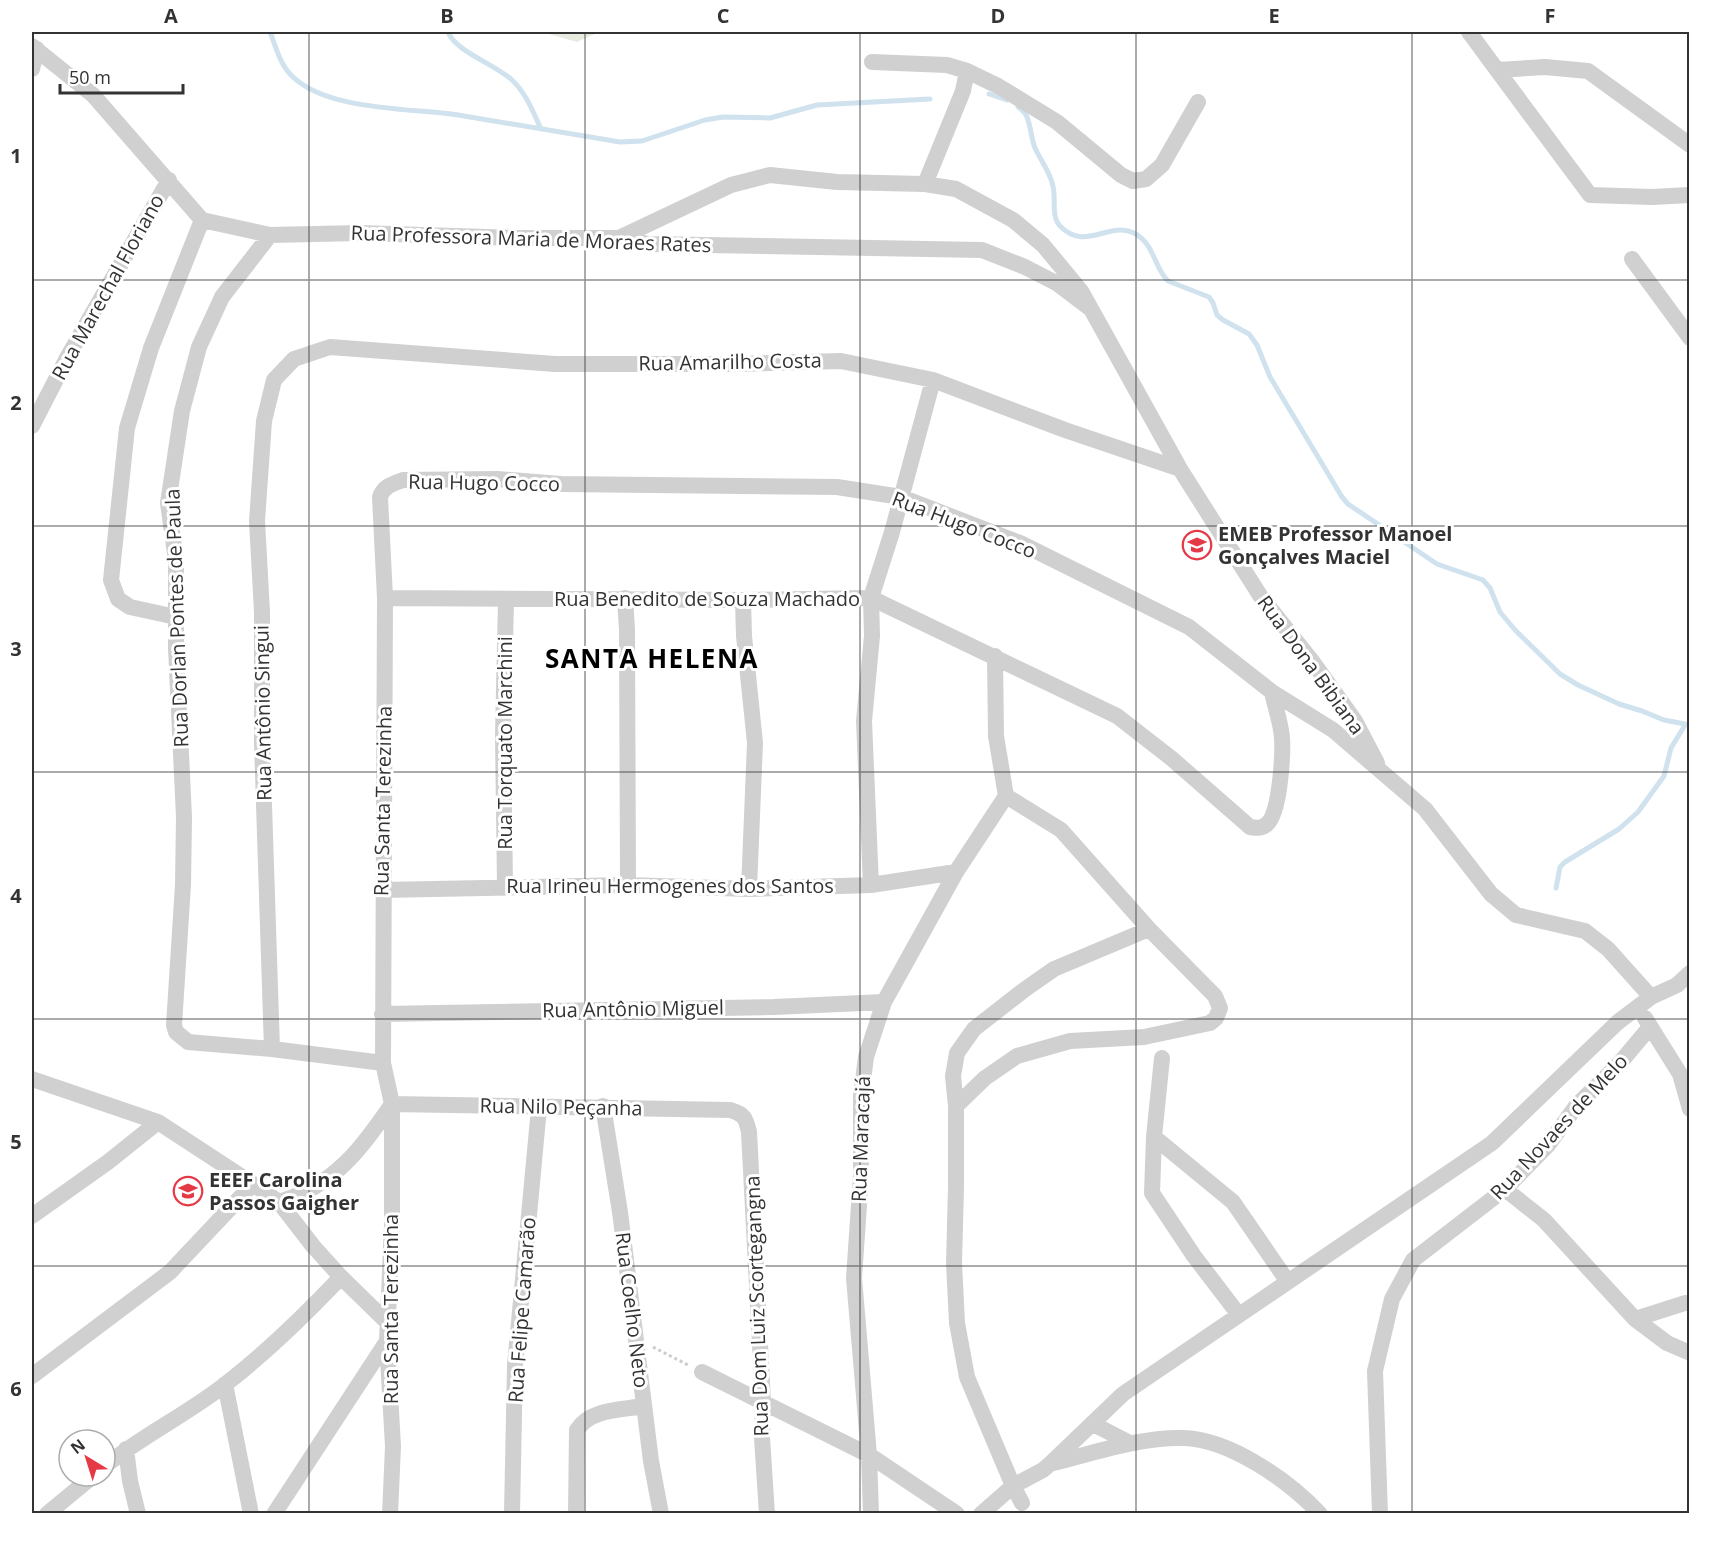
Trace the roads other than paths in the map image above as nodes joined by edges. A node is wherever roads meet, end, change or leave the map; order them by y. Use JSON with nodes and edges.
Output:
{"nodes":[{"id":1,"x":1469,"y":32,"type":"edge"},
{"id":2,"x":34,"y":47,"type":"edge"},
{"id":3,"x":872,"y":62,"type":"dead end"},
{"id":4,"x":32,"y":69,"type":"edge"},
{"id":5,"x":1497,"y":70,"type":"junction"},
{"id":6,"x":967,"y":71,"type":"junction"},
{"id":7,"x":1198,"y":102,"type":"dead end"},
{"id":8,"x":1689,"y":145,"type":"edge"},
{"id":9,"x":169,"y":180,"type":"junction"},
{"id":10,"x":925,"y":184,"type":"junction"},
{"id":11,"x":1689,"y":195,"type":"edge"},
{"id":12,"x":202,"y":220,"type":"junction"},
{"id":13,"x":270,"y":236,"type":"junction"},
{"id":14,"x":619,"y":238,"type":"junction"},
{"id":15,"x":1632,"y":259,"type":"dead end"},
{"id":16,"x":1091,"y":309,"type":"junction"},
{"id":17,"x":1689,"y":338,"type":"edge"},
{"id":18,"x":274,"y":380,"type":"joint"},
{"id":19,"x":933,"y":380,"type":"junction"},
{"id":20,"x":32,"y":426,"type":"edge"},
{"id":21,"x":1180,"y":469,"type":"junction"},
{"id":22,"x":380,"y":497,"type":"joint"},
{"id":23,"x":902,"y":497,"type":"junction"},
{"id":24,"x":385,"y":598,"type":"junction"},
{"id":25,"x":625,"y":598,"type":"junction"},
{"id":26,"x":871,"y":598,"type":"junction"},
{"id":27,"x":506,"y":600,"type":"junction"},
{"id":28,"x":743,"y":600,"type":"junction"},
{"id":29,"x":176,"y":617,"type":"junction"},
{"id":30,"x":995,"y":656,"type":"junction"},
{"id":31,"x":1272,"y":692,"type":"junction"},
{"id":32,"x":1382,"y":772,"type":"junction"},
{"id":33,"x":1005,"y":796,"type":"junction"},
{"id":34,"x":956,"y":872,"type":"junction"},
{"id":35,"x":628,"y":885,"type":"junction"},
{"id":36,"x":871,"y":885,"type":"junction"},
{"id":37,"x":505,"y":886,"type":"junction"},
{"id":38,"x":749,"y":889,"type":"junction"},
{"id":39,"x":382,"y":890,"type":"junction"},
{"id":40,"x":1149,"y":929,"type":"junction"},
{"id":41,"x":1685,"y":979,"type":"edge"},
{"id":42,"x":884,"y":1002,"type":"junction"},
{"id":43,"x":1644,"y":1002,"type":"junction"},
{"id":44,"x":382,"y":1014,"type":"junction"},
{"id":45,"x":1650,"y":1027,"type":"junction"},
{"id":46,"x":272,"y":1049,"type":"junction"},
{"id":47,"x":1161,"y":1058,"type":"dead end"},
{"id":48,"x":383,"y":1064,"type":"junction"},
{"id":49,"x":1685,"y":1077,"type":"edge"},
{"id":50,"x":32,"y":1079,"type":"edge"},
{"id":51,"x":392,"y":1104,"type":"junction"},
{"id":52,"x":603,"y":1106,"type":"junction"},
{"id":53,"x":956,"y":1106,"type":"junction"},
{"id":54,"x":539,"y":1108,"type":"junction"},
{"id":55,"x":1689,"y":1109,"type":"edge"},
{"id":56,"x":730,"y":1110,"type":"joint"},
{"id":57,"x":158,"y":1122,"type":"junction"},
{"id":58,"x":1154,"y":1137,"type":"junction"},
{"id":59,"x":253,"y":1184,"type":"junction"},
{"id":60,"x":1505,"y":1189,"type":"junction"},
{"id":61,"x":279,"y":1202,"type":"junction"},
{"id":62,"x":32,"y":1216,"type":"edge"},
{"id":63,"x":341,"y":1277,"type":"junction"},
{"id":64,"x":1288,"y":1282,"type":"junction"},
{"id":65,"x":1689,"y":1303,"type":"edge"},
{"id":66,"x":1239,"y":1315,"type":"junction"},
{"id":67,"x":1635,"y":1319,"type":"junction"},
{"id":68,"x":388,"y":1323,"type":"junction"},
{"id":69,"x":387,"y":1341,"type":"junction"},
{"id":70,"x":1689,"y":1353,"type":"edge"},
{"id":71,"x":702,"y":1372,"type":"road end"},
{"id":72,"x":32,"y":1376,"type":"edge"},
{"id":73,"x":225,"y":1384,"type":"junction"},
{"id":74,"x":763,"y":1402,"type":"junction"},
{"id":75,"x":644,"y":1406,"type":"junction"},
{"id":76,"x":1093,"y":1424,"type":"junction"},
{"id":77,"x":1130,"y":1443,"type":"junction"},
{"id":78,"x":126,"y":1449,"type":"junction"},
{"id":79,"x":869,"y":1455,"type":"junction"},
{"id":80,"x":117,"y":1456,"type":"edge"},
{"id":81,"x":1047,"y":1466,"type":"junction"},
{"id":82,"x":1013,"y":1486,"type":"junction"},
{"id":83,"x":78,"y":1488,"type":"edge"},
{"id":84,"x":1018,"y":1508,"type":"edge"},
{"id":85,"x":47,"y":1514,"type":"edge"},
{"id":86,"x":138,"y":1514,"type":"edge"},
{"id":87,"x":251,"y":1514,"type":"edge"},
{"id":88,"x":274,"y":1514,"type":"edge"},
{"id":89,"x":390,"y":1514,"type":"edge"},
{"id":90,"x":512,"y":1514,"type":"edge"},
{"id":91,"x":576,"y":1514,"type":"edge"},
{"id":92,"x":662,"y":1514,"type":"edge"},
{"id":93,"x":767,"y":1514,"type":"edge"},
{"id":94,"x":871,"y":1514,"type":"edge"},
{"id":95,"x":957,"y":1514,"type":"edge"},
{"id":96,"x":981,"y":1514,"type":"edge"},
{"id":97,"x":1320,"y":1514,"type":"edge"},
{"id":98,"x":1380,"y":1514,"type":"edge"}],
"edges":[{"from":1,"to":5,"type":"street"},
{"from":2,"to":4,"type":"street"},
{"from":2,"to":9,"type":"street"},
{"from":3,"to":6,"type":"street"},
{"from":5,"to":8,"type":"street"},
{"from":5,"to":11,"type":"street"},
{"from":6,"to":7,"type":"street"},
{"from":6,"to":10,"type":"street"},
{"from":9,"to":12,"type":"street"},
{"from":9,"to":20,"type":"street","name":"Rua Marechal Floriano"},
{"from":10,"to":14,"type":"street","name":"Rua Dona Bibiana"},
{"from":10,"to":16,"type":"street","name":"Rua Dona Bibiana"},
{"from":12,"to":13,"type":"street","name":"Rua Professora Maria de Moraes Rates"},
{"from":12,"to":29,"type":"street"},
{"from":13,"to":14,"type":"street","name":"Rua Professora Maria de Moraes Rates"},
{"from":13,"to":29,"type":"street","name":"Rua Dorlan Pontes de Paula"},
{"from":14,"to":16,"type":"street","name":"Rua Professora Maria de Moraes Rates"},
{"from":15,"to":17,"type":"street"},
{"from":16,"to":21,"type":"street","name":"Rua Dona Bibiana"},
{"from":18,"to":19,"type":"street","name":"Rua Amarilho Costa"},
{"from":18,"to":46,"type":"street","name":"Rua Antônio Singui"},
{"from":19,"to":21,"type":"street","name":"Rua Amarilho Costa"},
{"from":19,"to":23,"type":"street"},
{"from":21,"to":32,"type":"street","name":"Rua Dona Bibiana"},
{"from":22,"to":23,"type":"street","name":"Rua Hugo Cocco"},
{"from":22,"to":24,"type":"street","name":"Rua Santa Terezinha"},
{"from":23,"to":26,"type":"street"},
{"from":23,"to":31,"type":"street","name":"Rua Hugo Cocco"},
{"from":24,"to":27,"type":"street","name":"Rua Benedito de Souza Machado"},
{"from":24,"to":39,"type":"street","name":"Rua Santa Terezinha"},
{"from":25,"to":27,"type":"street","name":"Rua Benedito de Souza Machado"},
{"from":25,"to":28,"type":"street","name":"Rua Benedito de Souza Machado"},
{"from":25,"to":35,"type":"street"},
{"from":26,"to":28,"type":"street","name":"Rua Benedito de Souza Machado"},
{"from":26,"to":30,"type":"street","name":"Rua Benedito de Souza Machado"},
{"from":26,"to":36,"type":"street"},
{"from":27,"to":37,"type":"street","name":"Rua Torquato Marchini"},
{"from":28,"to":38,"type":"street"},
{"from":29,"to":46,"type":"street","name":"Rua Dorlan Pontes de Paula"},
{"from":30,"to":31,"type":"street","name":"Rua Benedito de Souza Machado"},
{"from":30,"to":33,"type":"street"},
{"from":31,"to":32,"type":"street","name":"Rua Hugo Cocco"},
{"from":32,"to":43,"type":"street","name":"Rua Dona Bibiana"},
{"from":33,"to":34,"type":"street","name":"Rua Maracajá"},
{"from":33,"to":40,"type":"street"},
{"from":34,"to":36,"type":"street","name":"Rua Irineu Hermogenes dos Santos"},
{"from":34,"to":42,"type":"street","name":"Rua Maracajá"},
{"from":35,"to":37,"type":"street","name":"Rua Irineu Hermogenes dos Santos"},
{"from":35,"to":38,"type":"street","name":"Rua Irineu Hermogenes dos Santos"},
{"from":36,"to":38,"type":"street","name":"Rua Irineu Hermogenes dos Santos"},
{"from":37,"to":39,"type":"street","name":"Rua Irineu Hermogenes dos Santos"},
{"from":39,"to":44,"type":"street","name":"Rua Santa Terezinha"},
{"from":40,"to":53,"type":"street"},
{"from":40,"to":53,"type":"street"},
{"from":41,"to":43,"type":"street"},
{"from":42,"to":44,"type":"street","name":"Rua Antônio Miguel"},
{"from":42,"to":79,"type":"street","name":"Rua Maracajá"},
{"from":43,"to":45,"type":"street","name":"Rua Dona Bibiana"},
{"from":43,"to":64,"type":"street"},
{"from":44,"to":48,"type":"street","name":"Rua Santa Terezinha"},
{"from":45,"to":49,"type":"street","name":"Rua Dona Bibiana"},
{"from":45,"to":60,"type":"street","name":"Rua Novaes de Melo"},
{"from":46,"to":48,"type":"street"},
{"from":47,"to":58,"type":"street"},
{"from":48,"to":51,"type":"street","name":"Rua Santa Terezinha"},
{"from":49,"to":55,"type":"street","name":"Rua Dona Bibiana"},
{"from":50,"to":57,"type":"street"},
{"from":51,"to":54,"type":"street","name":"Rua Nilo Peçanha"},
{"from":51,"to":61,"type":"street"},
{"from":51,"to":68,"type":"street","name":"Rua Santa Terezinha"},
{"from":52,"to":54,"type":"street","name":"Rua Nilo Peçanha"},
{"from":52,"to":56,"type":"street","name":"Rua Nilo Peçanha"},
{"from":52,"to":75,"type":"street","name":"Rua Coelho Neto"},
{"from":53,"to":82,"type":"street"},
{"from":54,"to":90,"type":"street","name":"Rua Felipe Camarão"},
{"from":56,"to":74,"type":"street","name":"Rua Dom Luiz Scortegangna"},
{"from":57,"to":59,"type":"street"},
{"from":57,"to":62,"type":"street"},
{"from":58,"to":64,"type":"street"},
{"from":58,"to":66,"type":"street"},
{"from":59,"to":61,"type":"street"},
{"from":59,"to":72,"type":"street"},
{"from":60,"to":67,"type":"street"},
{"from":60,"to":98,"type":"street","name":"Rua Novaes de Melo"},
{"from":61,"to":63,"type":"street"},
{"from":63,"to":68,"type":"street"},
{"from":63,"to":73,"type":"street"},
{"from":64,"to":66,"type":"street"},
{"from":65,"to":67,"type":"street"},
{"from":66,"to":76,"type":"street"},
{"from":67,"to":70,"type":"street"},
{"from":68,"to":69,"type":"street","name":"Rua Santa Terezinha"},
{"from":69,"to":88,"type":"street"},
{"from":69,"to":89,"type":"street","name":"Rua Santa Terezinha"},
{"from":71,"to":74,"type":"street"},
{"from":73,"to":78,"type":"street"},
{"from":73,"to":87,"type":"street"},
{"from":74,"to":79,"type":"street"},
{"from":74,"to":93,"type":"street","name":"Rua Dom Luiz Scortegangna"},
{"from":75,"to":91,"type":"street"},
{"from":75,"to":92,"type":"street","name":"Rua Coelho Neto"},
{"from":76,"to":77,"type":"street"},
{"from":76,"to":81,"type":"street"},
{"from":77,"to":81,"type":"street"},
{"from":77,"to":97,"type":"street"},
{"from":78,"to":80,"type":"street"},
{"from":78,"to":86,"type":"street"},
{"from":79,"to":94,"type":"street","name":"Rua Maracajá"},
{"from":79,"to":95,"type":"street"},
{"from":81,"to":82,"type":"street"},
{"from":81,"to":84,"type":"street"},
{"from":82,"to":84,"type":"street"},
{"from":82,"to":96,"type":"street"},
{"from":83,"to":85,"type":"street"}]}
